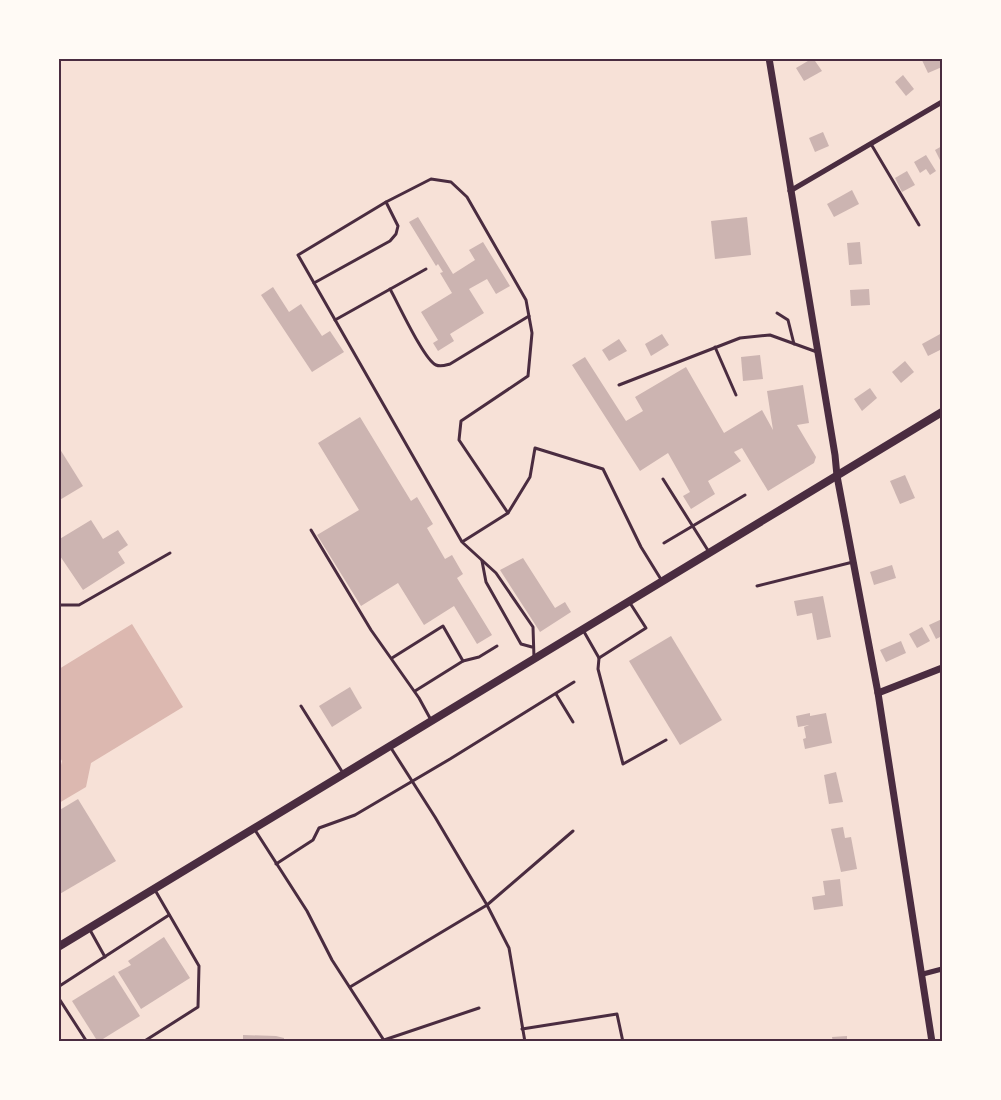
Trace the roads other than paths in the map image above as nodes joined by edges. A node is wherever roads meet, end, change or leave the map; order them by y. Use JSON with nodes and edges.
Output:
{"nodes":[{"id":1,"x":769,"y":58,"type":"edge"},
{"id":2,"x":942,"y":102,"type":"edge"},
{"id":3,"x":871,"y":144,"type":"junction"},
{"id":4,"x":790,"y":191,"type":"junction"},
{"id":5,"x":386,"y":202,"type":"junction"},
{"id":6,"x":919,"y":225,"type":"dead end"},
{"id":7,"x":426,"y":269,"type":"dead end"},
{"id":8,"x":314,"y":283,"type":"junction"},
{"id":9,"x":390,"y":289,"type":"junction"},
{"id":10,"x":777,"y":313,"type":"dead end"},
{"id":11,"x":529,"y":316,"type":"junction"},
{"id":12,"x":335,"y":320,"type":"junction"},
{"id":13,"x":794,"y":344,"type":"junction"},
{"id":14,"x":715,"y":347,"type":"junction"},
{"id":15,"x":817,"y":352,"type":"junction"},
{"id":16,"x":619,"y":384,"type":"dead end"},
{"id":17,"x":736,"y":396,"type":"dead end"},
{"id":18,"x":942,"y":412,"type":"edge"},
{"id":19,"x":837,"y":476,"type":"junction"},
{"id":20,"x":663,"y":479,"type":"dead end"},
{"id":21,"x":745,"y":495,"type":"dead end"},
{"id":22,"x":508,"y":513,"type":"junction"},
{"id":23,"x":693,"y":526,"type":"junction"},
{"id":24,"x":311,"y":530,"type":"dead end"},
{"id":25,"x":462,"y":542,"type":"junction"},
{"id":26,"x":664,"y":543,"type":"dead end"},
{"id":27,"x":170,"y":553,"type":"dead end"},
{"id":28,"x":710,"y":553,"type":"junction"},
{"id":29,"x":482,"y":559,"type":"junction"},
{"id":30,"x":853,"y":562,"type":"junction"},
{"id":31,"x":662,"y":581,"type":"junction"},
{"id":32,"x":757,"y":586,"type":"dead end"},
{"id":33,"x":630,"y":602,"type":"junction"},
{"id":34,"x":59,"y":604,"type":"edge"},
{"id":35,"x":583,"y":630,"type":"junction"},
{"id":36,"x":497,"y":646,"type":"dead end"},
{"id":37,"x":533,"y":647,"type":"junction"},
{"id":38,"x":392,"y":658,"type":"junction"},
{"id":39,"x":599,"y":658,"type":"junction"},
{"id":40,"x":534,"y":659,"type":"junction"},
{"id":41,"x":463,"y":660,"type":"junction"},
{"id":42,"x":942,"y":668,"type":"edge"},
{"id":43,"x":574,"y":682,"type":"dead end"},
{"id":44,"x":415,"y":691,"type":"junction"},
{"id":45,"x":879,"y":693,"type":"junction"},
{"id":46,"x":556,"y":694,"type":"junction"},
{"id":47,"x":301,"y":706,"type":"dead end"},
{"id":48,"x":432,"y":721,"type":"junction"},
{"id":49,"x":573,"y":722,"type":"dead end"},
{"id":50,"x":666,"y":740,"type":"dead end"},
{"id":51,"x":390,"y":746,"type":"junction"},
{"id":52,"x":344,"y":774,"type":"junction"},
{"id":53,"x":412,"y":781,"type":"junction"},
{"id":54,"x":254,"y":829,"type":"junction"},
{"id":55,"x":573,"y":831,"type":"dead end"},
{"id":56,"x":276,"y":864,"type":"junction"},
{"id":57,"x":154,"y":889,"type":"junction"},
{"id":58,"x":487,"y":905,"type":"junction"},
{"id":59,"x":169,"y":915,"type":"junction"},
{"id":60,"x":89,"y":928,"type":"junction"},
{"id":61,"x":58,"y":946,"type":"edge"},
{"id":62,"x":105,"y":957,"type":"junction"},
{"id":63,"x":942,"y":969,"type":"edge"},
{"id":64,"x":923,"y":974,"type":"junction"},
{"id":65,"x":58,"y":987,"type":"edge"},
{"id":66,"x":350,"y":987,"type":"junction"},
{"id":67,"x":58,"y":997,"type":"edge"},
{"id":68,"x":479,"y":1008,"type":"dead end"},
{"id":69,"x":522,"y":1029,"type":"junction"},
{"id":70,"x":87,"y":1041,"type":"edge"},
{"id":71,"x":143,"y":1041,"type":"edge"},
{"id":72,"x":385,"y":1041,"type":"edge"},
{"id":73,"x":525,"y":1041,"type":"edge"},
{"id":74,"x":623,"y":1041,"type":"edge"},
{"id":75,"x":932,"y":1041,"type":"edge"}],
"edges":[{"from":1,"to":4,"type":"street"},
{"from":2,"to":3,"type":"street"},
{"from":3,"to":4,"type":"street"},
{"from":3,"to":6,"type":"lane"},
{"from":4,"to":15,"type":"street"},
{"from":5,"to":8,"type":"lane"},
{"from":5,"to":8,"type":"lane"},
{"from":5,"to":11,"type":"lane"},
{"from":7,"to":9,"type":"lane"},
{"from":8,"to":12,"type":"lane"},
{"from":9,"to":11,"type":"lane"},
{"from":9,"to":12,"type":"lane"},
{"from":10,"to":13,"type":"lane"},
{"from":11,"to":22,"type":"lane"},
{"from":12,"to":25,"type":"lane"},
{"from":13,"to":14,"type":"lane"},
{"from":13,"to":15,"type":"lane"},
{"from":14,"to":16,"type":"lane"},
{"from":14,"to":17,"type":"lane"},
{"from":15,"to":19,"type":"street"},
{"from":18,"to":19,"type":"main road"},
{"from":19,"to":28,"type":"main road"},
{"from":19,"to":30,"type":"street"},
{"from":20,"to":23,"type":"lane"},
{"from":21,"to":23,"type":"lane"},
{"from":22,"to":25,"type":"lane"},
{"from":22,"to":31,"type":"lane"},
{"from":23,"to":26,"type":"lane"},
{"from":23,"to":28,"type":"lane"},
{"from":24,"to":38,"type":"lane"},
{"from":25,"to":29,"type":"lane"},
{"from":27,"to":34,"type":"lane"},
{"from":28,"to":31,"type":"main road"},
{"from":29,"to":37,"type":"lane"},
{"from":29,"to":37,"type":"lane"},
{"from":30,"to":32,"type":"lane"},
{"from":30,"to":45,"type":"street"},
{"from":31,"to":33,"type":"main road"},
{"from":33,"to":35,"type":"main road"},
{"from":33,"to":39,"type":"lane"},
{"from":35,"to":39,"type":"lane"},
{"from":35,"to":40,"type":"main road"},
{"from":36,"to":41,"type":"lane"},
{"from":37,"to":40,"type":"lane"},
{"from":38,"to":41,"type":"lane"},
{"from":38,"to":44,"type":"lane"},
{"from":39,"to":50,"type":"lane"},
{"from":40,"to":48,"type":"main road"},
{"from":41,"to":44,"type":"lane"},
{"from":42,"to":45,"type":"street"},
{"from":43,"to":46,"type":"lane"},
{"from":44,"to":48,"type":"lane"},
{"from":45,"to":64,"type":"street"},
{"from":46,"to":49,"type":"lane"},
{"from":46,"to":53,"type":"lane"},
{"from":47,"to":52,"type":"lane"},
{"from":48,"to":51,"type":"main road"},
{"from":51,"to":52,"type":"main road"},
{"from":51,"to":53,"type":"lane"},
{"from":52,"to":54,"type":"main road"},
{"from":53,"to":56,"type":"lane"},
{"from":53,"to":58,"type":"lane"},
{"from":54,"to":56,"type":"lane"},
{"from":54,"to":57,"type":"main road"},
{"from":55,"to":58,"type":"lane"},
{"from":56,"to":66,"type":"lane"},
{"from":57,"to":59,"type":"lane"},
{"from":57,"to":60,"type":"main road"},
{"from":58,"to":66,"type":"lane"},
{"from":58,"to":69,"type":"lane"},
{"from":59,"to":62,"type":"lane"},
{"from":59,"to":71,"type":"lane"},
{"from":60,"to":61,"type":"main road"},
{"from":60,"to":62,"type":"lane"},
{"from":62,"to":65,"type":"lane"},
{"from":63,"to":64,"type":"street"},
{"from":64,"to":75,"type":"street"},
{"from":66,"to":72,"type":"lane"},
{"from":67,"to":70,"type":"lane"},
{"from":68,"to":72,"type":"lane"},
{"from":69,"to":73,"type":"lane"},
{"from":69,"to":74,"type":"lane"}]}
